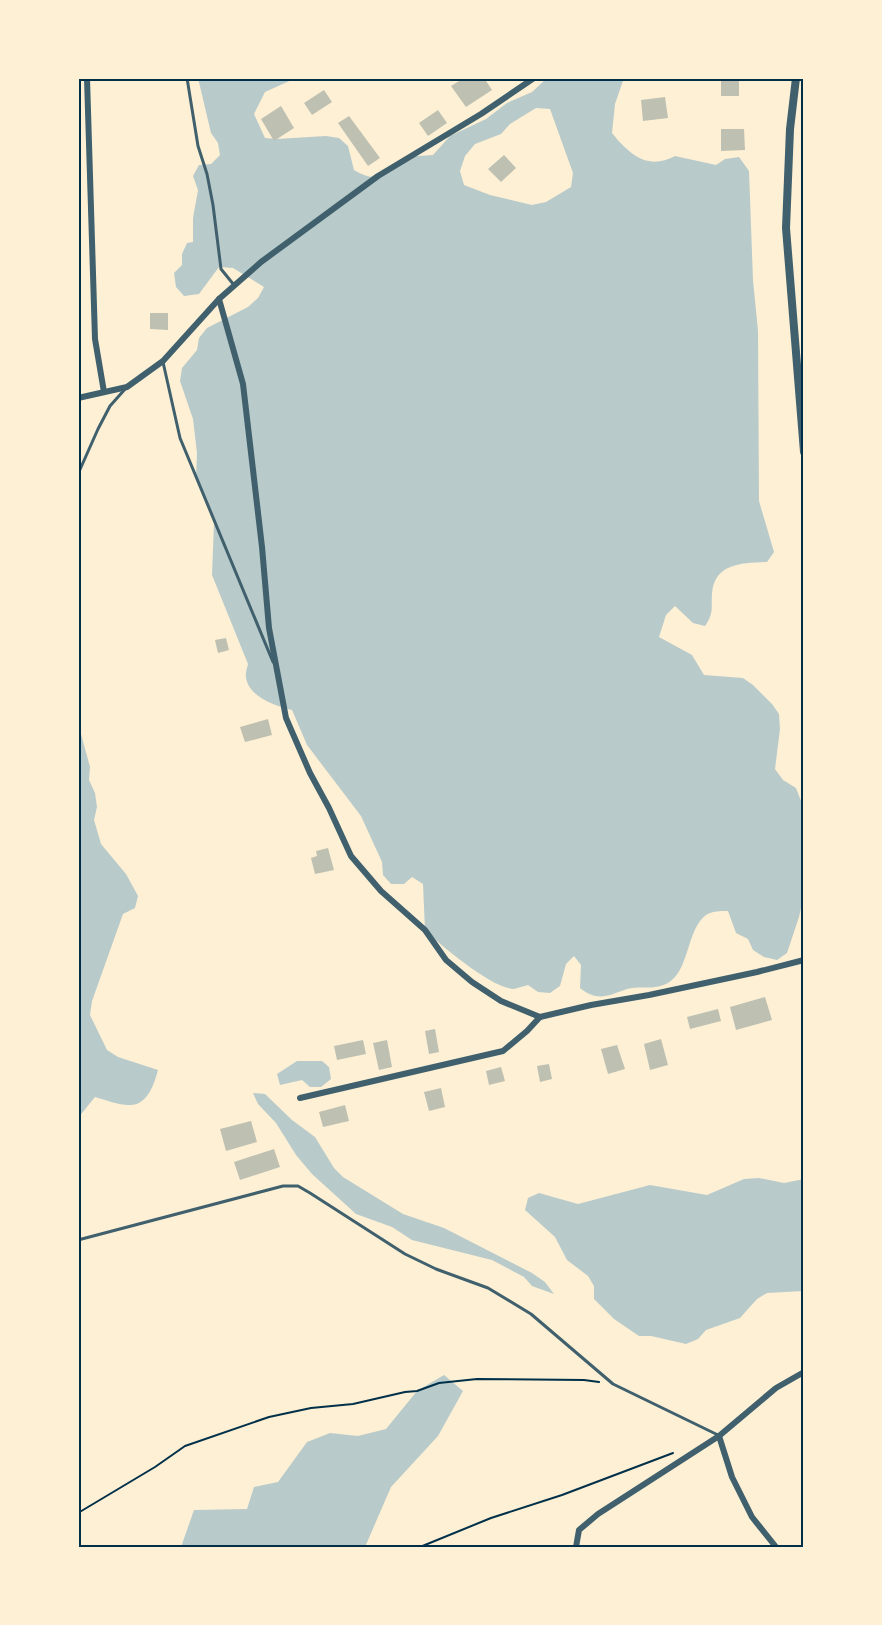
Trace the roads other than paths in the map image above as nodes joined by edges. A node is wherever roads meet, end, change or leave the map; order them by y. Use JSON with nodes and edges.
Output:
{"nodes":[{"id":1,"x":87,"y":78,"type":"edge"},
{"id":2,"x":187,"y":78,"type":"edge"},
{"id":3,"x":534,"y":78,"type":"edge"},
{"id":4,"x":796,"y":78,"type":"edge"},
{"id":5,"x":234,"y":285,"type":"junction"},
{"id":6,"x":219,"y":299,"type":"junction"},
{"id":7,"x":163,"y":361,"type":"junction"},
{"id":8,"x":127,"y":387,"type":"junction"},
{"id":9,"x":104,"y":392,"type":"junction"},
{"id":10,"x":78,"y":398,"type":"edge"},
{"id":11,"x":804,"y":452,"type":"edge"},
{"id":12,"x":78,"y":474,"type":"edge"},
{"id":13,"x":278,"y":675,"type":"junction"},
{"id":14,"x":804,"y":960,"type":"edge"},
{"id":15,"x":540,"y":1017,"type":"junction"},
{"id":16,"x":300,"y":1098,"type":"dead end"},
{"id":17,"x":78,"y":1240,"type":"edge"},
{"id":18,"x":804,"y":1372,"type":"edge"},
{"id":19,"x":719,"y":1436,"type":"junction"},
{"id":20,"x":576,"y":1547,"type":"edge"},
{"id":21,"x":776,"y":1547,"type":"edge"}],
"edges":[{"from":1,"to":9,"type":"street"},
{"from":2,"to":5,"type":"lane"},
{"from":3,"to":5,"type":"street"},
{"from":4,"to":11,"type":"street"},
{"from":5,"to":6,"type":"street"},
{"from":6,"to":7,"type":"street"},
{"from":6,"to":13,"type":"street"},
{"from":7,"to":8,"type":"street"},
{"from":7,"to":13,"type":"lane"},
{"from":8,"to":9,"type":"street"},
{"from":8,"to":12,"type":"lane"},
{"from":9,"to":10,"type":"street"},
{"from":13,"to":15,"type":"street"},
{"from":14,"to":15,"type":"street"},
{"from":15,"to":16,"type":"street"},
{"from":17,"to":19,"type":"lane"},
{"from":18,"to":19,"type":"street"},
{"from":19,"to":20,"type":"street"},
{"from":19,"to":21,"type":"street"}]}
